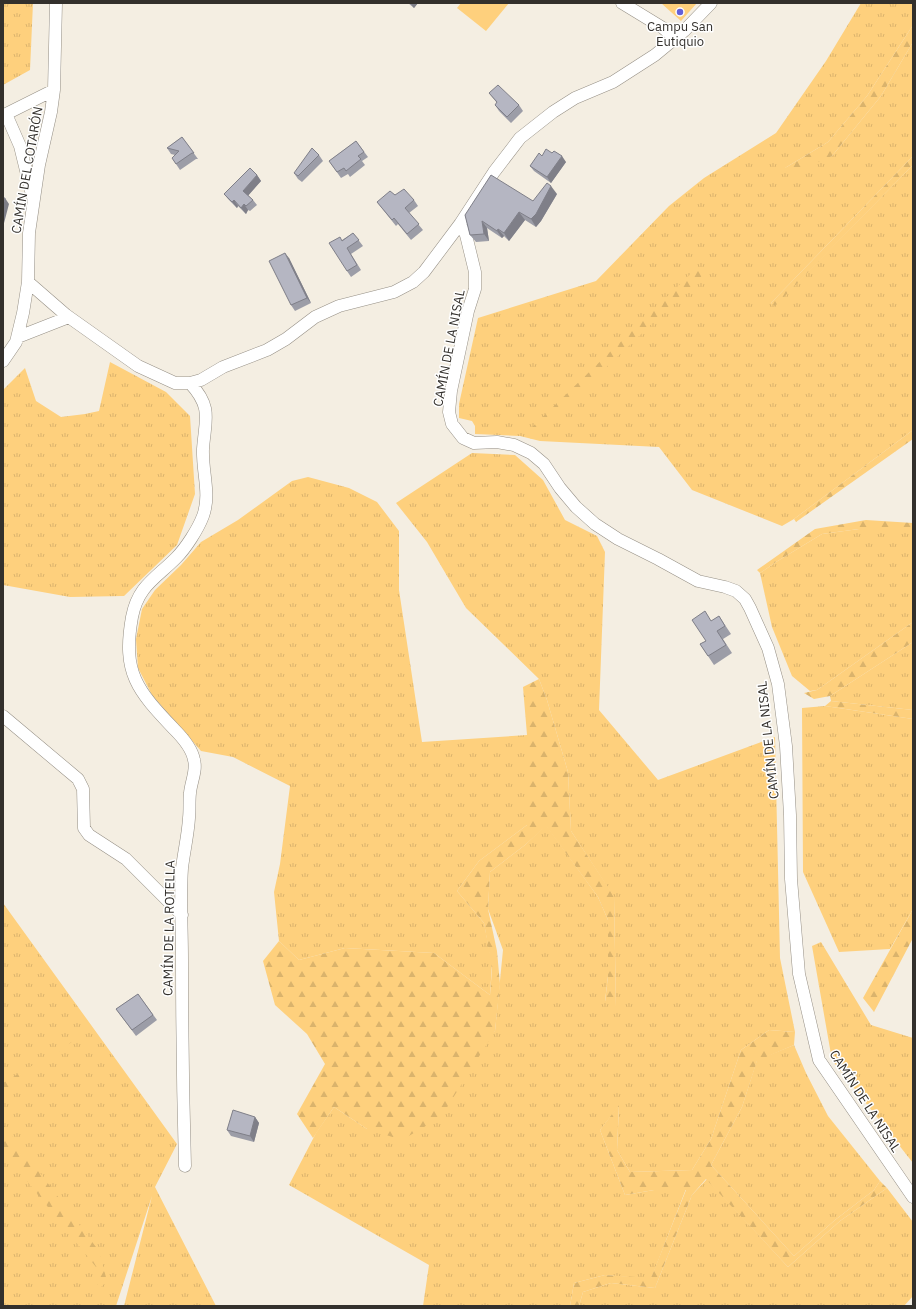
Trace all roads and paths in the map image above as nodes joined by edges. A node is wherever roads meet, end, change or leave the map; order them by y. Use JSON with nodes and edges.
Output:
{"nodes":[{"id":1,"x":56,"y":3,"type":"edge"},
{"id":2,"x":622,"y":3,"type":"edge"},
{"id":3,"x":711,"y":3,"type":"edge"},
{"id":4,"x":676,"y":39,"type":"junction"},
{"id":5,"x":54,"y":90,"type":"junction"},
{"id":6,"x":5,"y":114,"type":"edge"},
{"id":7,"x":34,"y":203,"type":"junction"},
{"id":8,"x":460,"y":224,"type":"junction"},
{"id":9,"x":28,"y":282,"type":"junction"},
{"id":10,"x":69,"y":317,"type":"junction"},
{"id":11,"x":18,"y":337,"type":"junction"},
{"id":12,"x":3,"y":361,"type":"edge"},
{"id":13,"x":190,"y":383,"type":"junction"},
{"id":14,"x":3,"y":716,"type":"edge"},
{"id":15,"x":182,"y":915,"type":"junction"},
{"id":16,"x":185,"y":1166,"type":"dead end"},
{"id":17,"x":913,"y":1197,"type":"edge"}],
"edges":[{"from":1,"to":5,"type":"street","name":"CAMÍN DEL COTARÓN"},
{"from":2,"to":4,"type":"street"},
{"from":3,"to":4,"type":"street"},
{"from":4,"to":8,"type":"street"},
{"from":5,"to":6,"type":"street"},
{"from":5,"to":7,"type":"street","name":"CAMÍN DEL COTARÓN"},
{"from":6,"to":7,"type":"street"},
{"from":7,"to":9,"type":"street","name":"CAMÍN DEL COTARÓN"},
{"from":8,"to":13,"type":"street"},
{"from":8,"to":17,"type":"street","name":"CAMÍN DE LA NISAL"},
{"from":9,"to":10,"type":"street"},
{"from":9,"to":11,"type":"street","name":"CAMÍN DEL COTARÓN"},
{"from":10,"to":11,"type":"street"},
{"from":10,"to":13,"type":"street"},
{"from":11,"to":12,"type":"street","name":"CAMÍN DEL COTARÓN"},
{"from":13,"to":15,"type":"street","name":"CAMÍN DE LA ROTELLA"},
{"from":14,"to":15,"type":"street"},
{"from":15,"to":16,"type":"street","name":"CAMÍN DE LA ROTELLA"}]}
